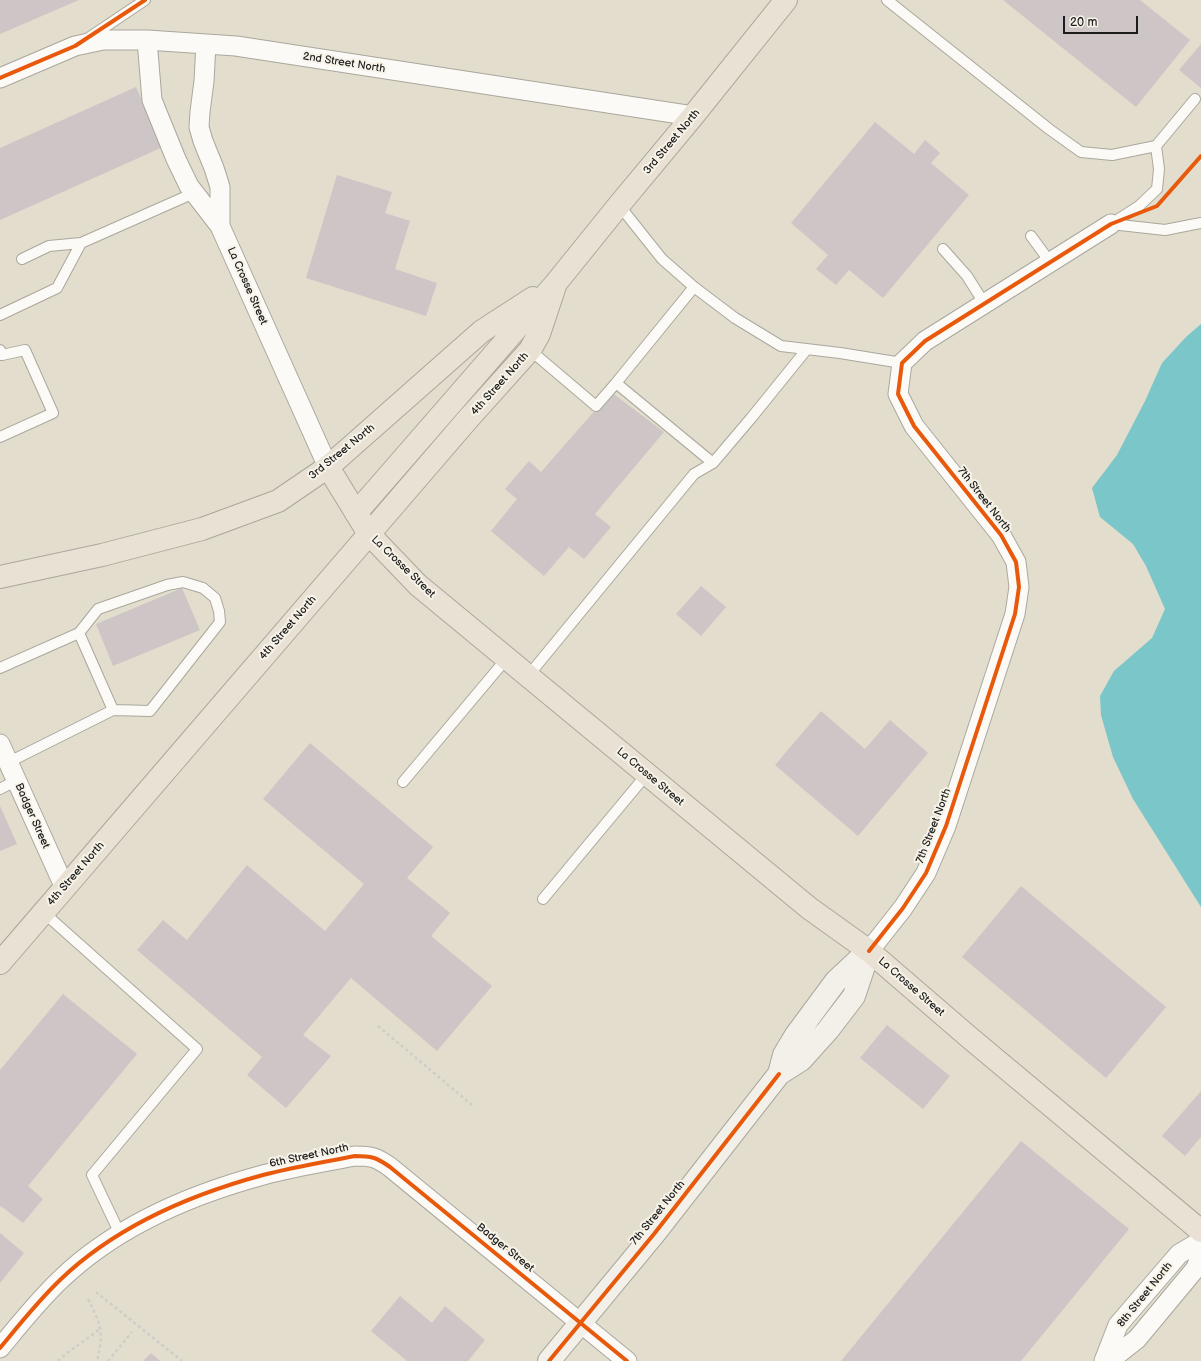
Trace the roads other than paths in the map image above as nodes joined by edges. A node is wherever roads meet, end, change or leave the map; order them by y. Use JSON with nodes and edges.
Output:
{"nodes":[{"id":1,"x":145,"y":0,"type":"edge"},
{"id":2,"x":786,"y":0,"type":"edge"},
{"id":3,"x":887,"y":0,"type":"edge"},
{"id":4,"x":147,"y":40,"type":"junction"},
{"id":5,"x":206,"y":44,"type":"junction"},
{"id":6,"x":75,"y":46,"type":"junction"},
{"id":7,"x":0,"y":78,"type":"edge"},
{"id":8,"x":1195,"y":99,"type":"dead end"},
{"id":9,"x":693,"y":116,"type":"junction"},
{"id":10,"x":1156,"y":146,"type":"junction"},
{"id":11,"x":194,"y":192,"type":"junction"},
{"id":12,"x":619,"y":205,"type":"junction"},
{"id":13,"x":1201,"y":223,"type":"edge"},
{"id":14,"x":1111,"y":224,"type":"junction"},
{"id":15,"x":220,"y":226,"type":"junction"},
{"id":16,"x":1031,"y":236,"type":"dead end"},
{"id":17,"x":81,"y":243,"type":"junction"},
{"id":18,"x":943,"y":249,"type":"dead end"},
{"id":19,"x":22,"y":259,"type":"dead end"},
{"id":20,"x":1050,"y":262,"type":"junction"},
{"id":21,"x":556,"y":283,"type":"junction"},
{"id":22,"x":694,"y":287,"type":"junction"},
{"id":23,"x":984,"y":303,"type":"junction"},
{"id":24,"x":0,"y":315,"type":"edge"},
{"id":25,"x":807,"y":349,"type":"junction"},
{"id":26,"x":530,"y":350,"type":"junction"},
{"id":27,"x":1,"y":354,"type":"edge"},
{"id":28,"x":902,"y":363,"type":"junction"},
{"id":29,"x":616,"y":382,"type":"junction"},
{"id":30,"x":0,"y":437,"type":"edge"},
{"id":31,"x":713,"y":463,"type":"junction"},
{"id":32,"x":328,"y":467,"type":"junction"},
{"id":33,"x":356,"y":513,"type":"junction"},
{"id":34,"x":369,"y":534,"type":"junction"},
{"id":35,"x":0,"y":577,"type":"edge"},
{"id":36,"x":79,"y":632,"type":"junction"},
{"id":37,"x":507,"y":658,"type":"junction"},
{"id":38,"x":0,"y":668,"type":"edge"},
{"id":39,"x":528,"y":676,"type":"junction"},
{"id":40,"x":113,"y":710,"type":"junction"},
{"id":41,"x":0,"y":744,"type":"edge"},
{"id":42,"x":9,"y":762,"type":"junction"},
{"id":43,"x":647,"y":774,"type":"junction"},
{"id":44,"x":17,"y":780,"type":"junction"},
{"id":45,"x":403,"y":782,"type":"dead end"},
{"id":46,"x":0,"y":789,"type":"edge"},
{"id":47,"x":64,"y":888,"type":"junction"},
{"id":48,"x":543,"y":899,"type":"dead end"},
{"id":49,"x":43,"y":912,"type":"junction"},
{"id":50,"x":869,"y":951,"type":"junction"},
{"id":51,"x":0,"y":963,"type":"edge"},
{"id":52,"x":368,"y":1156,"type":"joint"},
{"id":53,"x":1201,"y":1231,"type":"edge"},
{"id":54,"x":120,"y":1234,"type":"junction"},
{"id":55,"x":1201,"y":1241,"type":"edge"},
{"id":56,"x":1201,"y":1255,"type":"edge"},
{"id":57,"x":581,"y":1322,"type":"junction"},
{"id":58,"x":0,"y":1348,"type":"edge"},
{"id":59,"x":549,"y":1361,"type":"edge"},
{"id":60,"x":627,"y":1361,"type":"edge"},
{"id":61,"x":1104,"y":1361,"type":"edge"},
{"id":62,"x":1109,"y":1361,"type":"edge"}],
"edges":[{"from":1,"to":6,"type":"lane"},
{"from":2,"to":9,"type":"main road","name":"3rd Street North"},
{"from":3,"to":10,"type":"lane"},
{"from":4,"to":5,"type":"street","name":"2nd Street North"},
{"from":4,"to":6,"type":"street","name":"2nd Street North"},
{"from":4,"to":11,"type":"street","name":"La Crosse Street"},
{"from":5,"to":9,"type":"street","name":"2nd Street North"},
{"from":5,"to":15,"type":"street","name":"La Crosse Street"},
{"from":6,"to":7,"type":"street","name":"2nd Street North"},
{"from":8,"to":10,"type":"lane"},
{"from":9,"to":12,"type":"main road","name":"3rd Street North"},
{"from":10,"to":14,"type":"lane"},
{"from":11,"to":15,"type":"street","name":"La Crosse Street"},
{"from":11,"to":17,"type":"lane"},
{"from":12,"to":21,"type":"main road","name":"3rd Street North"},
{"from":12,"to":22,"type":"lane"},
{"from":13,"to":14,"type":"lane"},
{"from":14,"to":20,"type":"street"},
{"from":15,"to":32,"type":"street","name":"La Crosse Street"},
{"from":16,"to":20,"type":"lane"},
{"from":17,"to":19,"type":"lane"},
{"from":17,"to":24,"type":"lane"},
{"from":18,"to":23,"type":"lane"},
{"from":20,"to":23,"type":"street"},
{"from":21,"to":26,"type":"main road","name":"4th Street North"},
{"from":21,"to":32,"type":"main road","name":"3rd Street North"},
{"from":21,"to":33,"type":"main road","name":"3rd Street North"},
{"from":22,"to":25,"type":"lane"},
{"from":22,"to":29,"type":"lane"},
{"from":23,"to":28,"type":"street"},
{"from":25,"to":28,"type":"lane"},
{"from":25,"to":31,"type":"lane"},
{"from":26,"to":29,"type":"lane"},
{"from":26,"to":34,"type":"main road","name":"4th Street North"},
{"from":27,"to":30,"type":"lane"},
{"from":28,"to":50,"type":"street","name":"7th Street North"},
{"from":29,"to":31,"type":"lane"},
{"from":31,"to":39,"type":"lane"},
{"from":32,"to":33,"type":"main road","name":"La Crosse Street"},
{"from":32,"to":35,"type":"main road","name":"3rd Street North"},
{"from":33,"to":34,"type":"main road","name":"La Crosse Street"},
{"from":34,"to":37,"type":"main road","name":"La Crosse Street"},
{"from":34,"to":47,"type":"main road","name":"4th Street North"},
{"from":36,"to":38,"type":"lane"},
{"from":36,"to":40,"type":"lane"},
{"from":36,"to":40,"type":"lane"},
{"from":37,"to":39,"type":"main road","name":"La Crosse Street"},
{"from":37,"to":45,"type":"lane"},
{"from":39,"to":43,"type":"main road","name":"La Crosse Street"},
{"from":40,"to":42,"type":"lane"},
{"from":41,"to":42,"type":"street","name":"Badger Street"},
{"from":42,"to":44,"type":"street","name":"Badger Street"},
{"from":43,"to":48,"type":"lane"},
{"from":43,"to":50,"type":"main road","name":"La Crosse Street"},
{"from":44,"to":46,"type":"lane"},
{"from":44,"to":47,"type":"street","name":"Badger Street"},
{"from":47,"to":49,"type":"main road","name":"4th Street North"},
{"from":49,"to":51,"type":"main road","name":"4th Street North"},
{"from":49,"to":54,"type":"lane"},
{"from":50,"to":53,"type":"main road","name":"La Crosse Street"},
{"from":50,"to":57,"type":"main road","name":"7th Street North"},
{"from":52,"to":54,"type":"street","name":"6th Street North"},
{"from":52,"to":57,"type":"street","name":"Badger Street"},
{"from":54,"to":58,"type":"street","name":"6th Street North"},
{"from":55,"to":61,"type":"street","name":"8th Street North"},
{"from":56,"to":62,"type":"street","name":"8th Street North"},
{"from":57,"to":59,"type":"main road","name":"7th Street North"},
{"from":57,"to":60,"type":"street","name":"Badger Street"}]}
